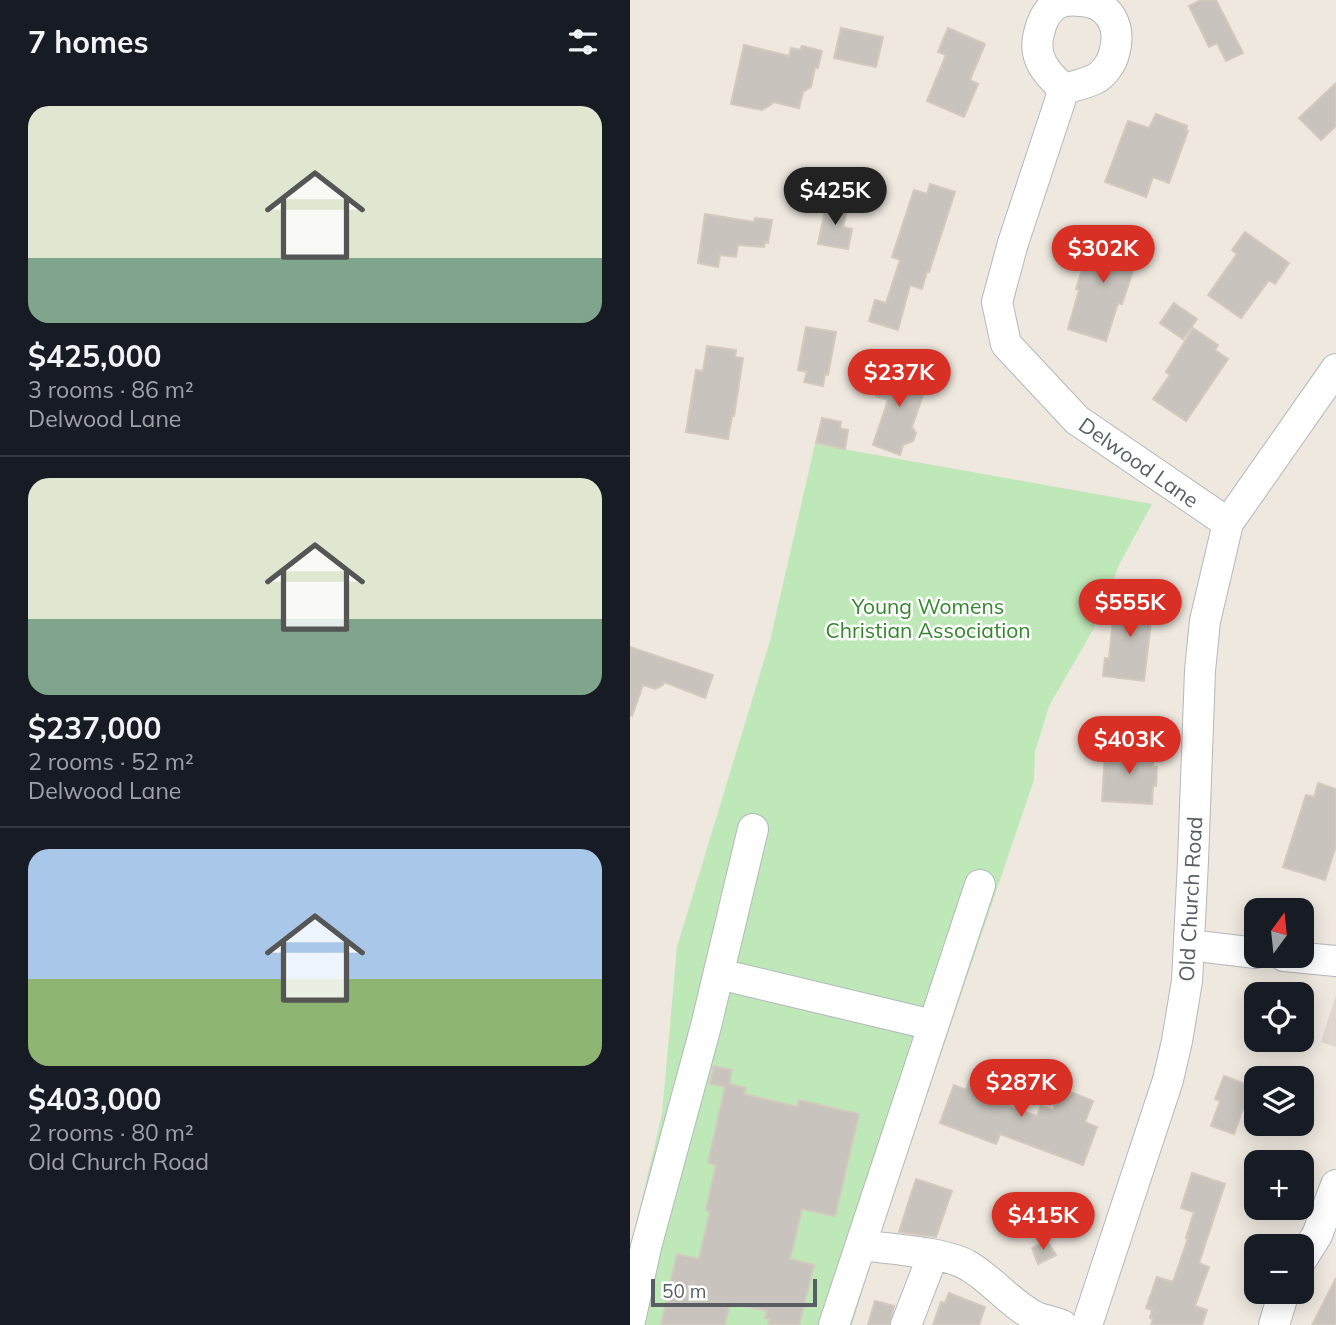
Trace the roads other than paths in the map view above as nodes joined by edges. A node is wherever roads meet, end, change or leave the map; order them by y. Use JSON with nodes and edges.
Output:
{"nodes":[{"id":1,"x":1063,"y":89,"type":"dead end"},
{"id":2,"x":1336,"y":369,"type":"edge"},
{"id":3,"x":1228,"y":523,"type":"junction"},
{"id":4,"x":753,"y":829,"type":"dead end"},
{"id":5,"x":980,"y":885,"type":"dead end"},
{"id":6,"x":1189,"y":944,"type":"junction"},
{"id":7,"x":1244,"y":951,"type":"edge"},
{"id":8,"x":1314,"y":959,"type":"edge"},
{"id":9,"x":1336,"y":961,"type":"edge"},
{"id":10,"x":719,"y":974,"type":"junction"},
{"id":11,"x":933,"y":1025,"type":"junction"},
{"id":12,"x":1336,"y":1185,"type":"edge"},
{"id":13,"x":1314,"y":1240,"type":"edge"},
{"id":14,"x":861,"y":1245,"type":"junction"},
{"id":15,"x":933,"y":1255,"type":"junction"},
{"id":16,"x":1280,"y":1304,"type":"edge"},
{"id":17,"x":630,"y":1321,"type":"edge"},
{"id":18,"x":834,"y":1325,"type":"edge"},
{"id":19,"x":906,"y":1325,"type":"edge"},
{"id":20,"x":1062,"y":1325,"type":"edge"},
{"id":21,"x":1087,"y":1325,"type":"edge"},
{"id":22,"x":1274,"y":1325,"type":"edge"}],
"edges":[{"from":1,"to":3,"type":"street","name":"Delwood Lane"},
{"from":2,"to":3,"type":"street","name":"Old Church Road"},
{"from":3,"to":6,"type":"street","name":"Old Church Road"},
{"from":4,"to":10,"type":"street"},
{"from":5,"to":11,"type":"street"},
{"from":6,"to":7,"type":"street"},
{"from":6,"to":21,"type":"street","name":"Old Church Road"},
{"from":8,"to":9,"type":"street"},
{"from":10,"to":11,"type":"street"},
{"from":10,"to":17,"type":"street"},
{"from":11,"to":14,"type":"street"},
{"from":12,"to":13,"type":"street"},
{"from":14,"to":15,"type":"street"},
{"from":14,"to":18,"type":"street"},
{"from":15,"to":19,"type":"street"},
{"from":15,"to":20,"type":"street"},
{"from":16,"to":22,"type":"street"}]}
